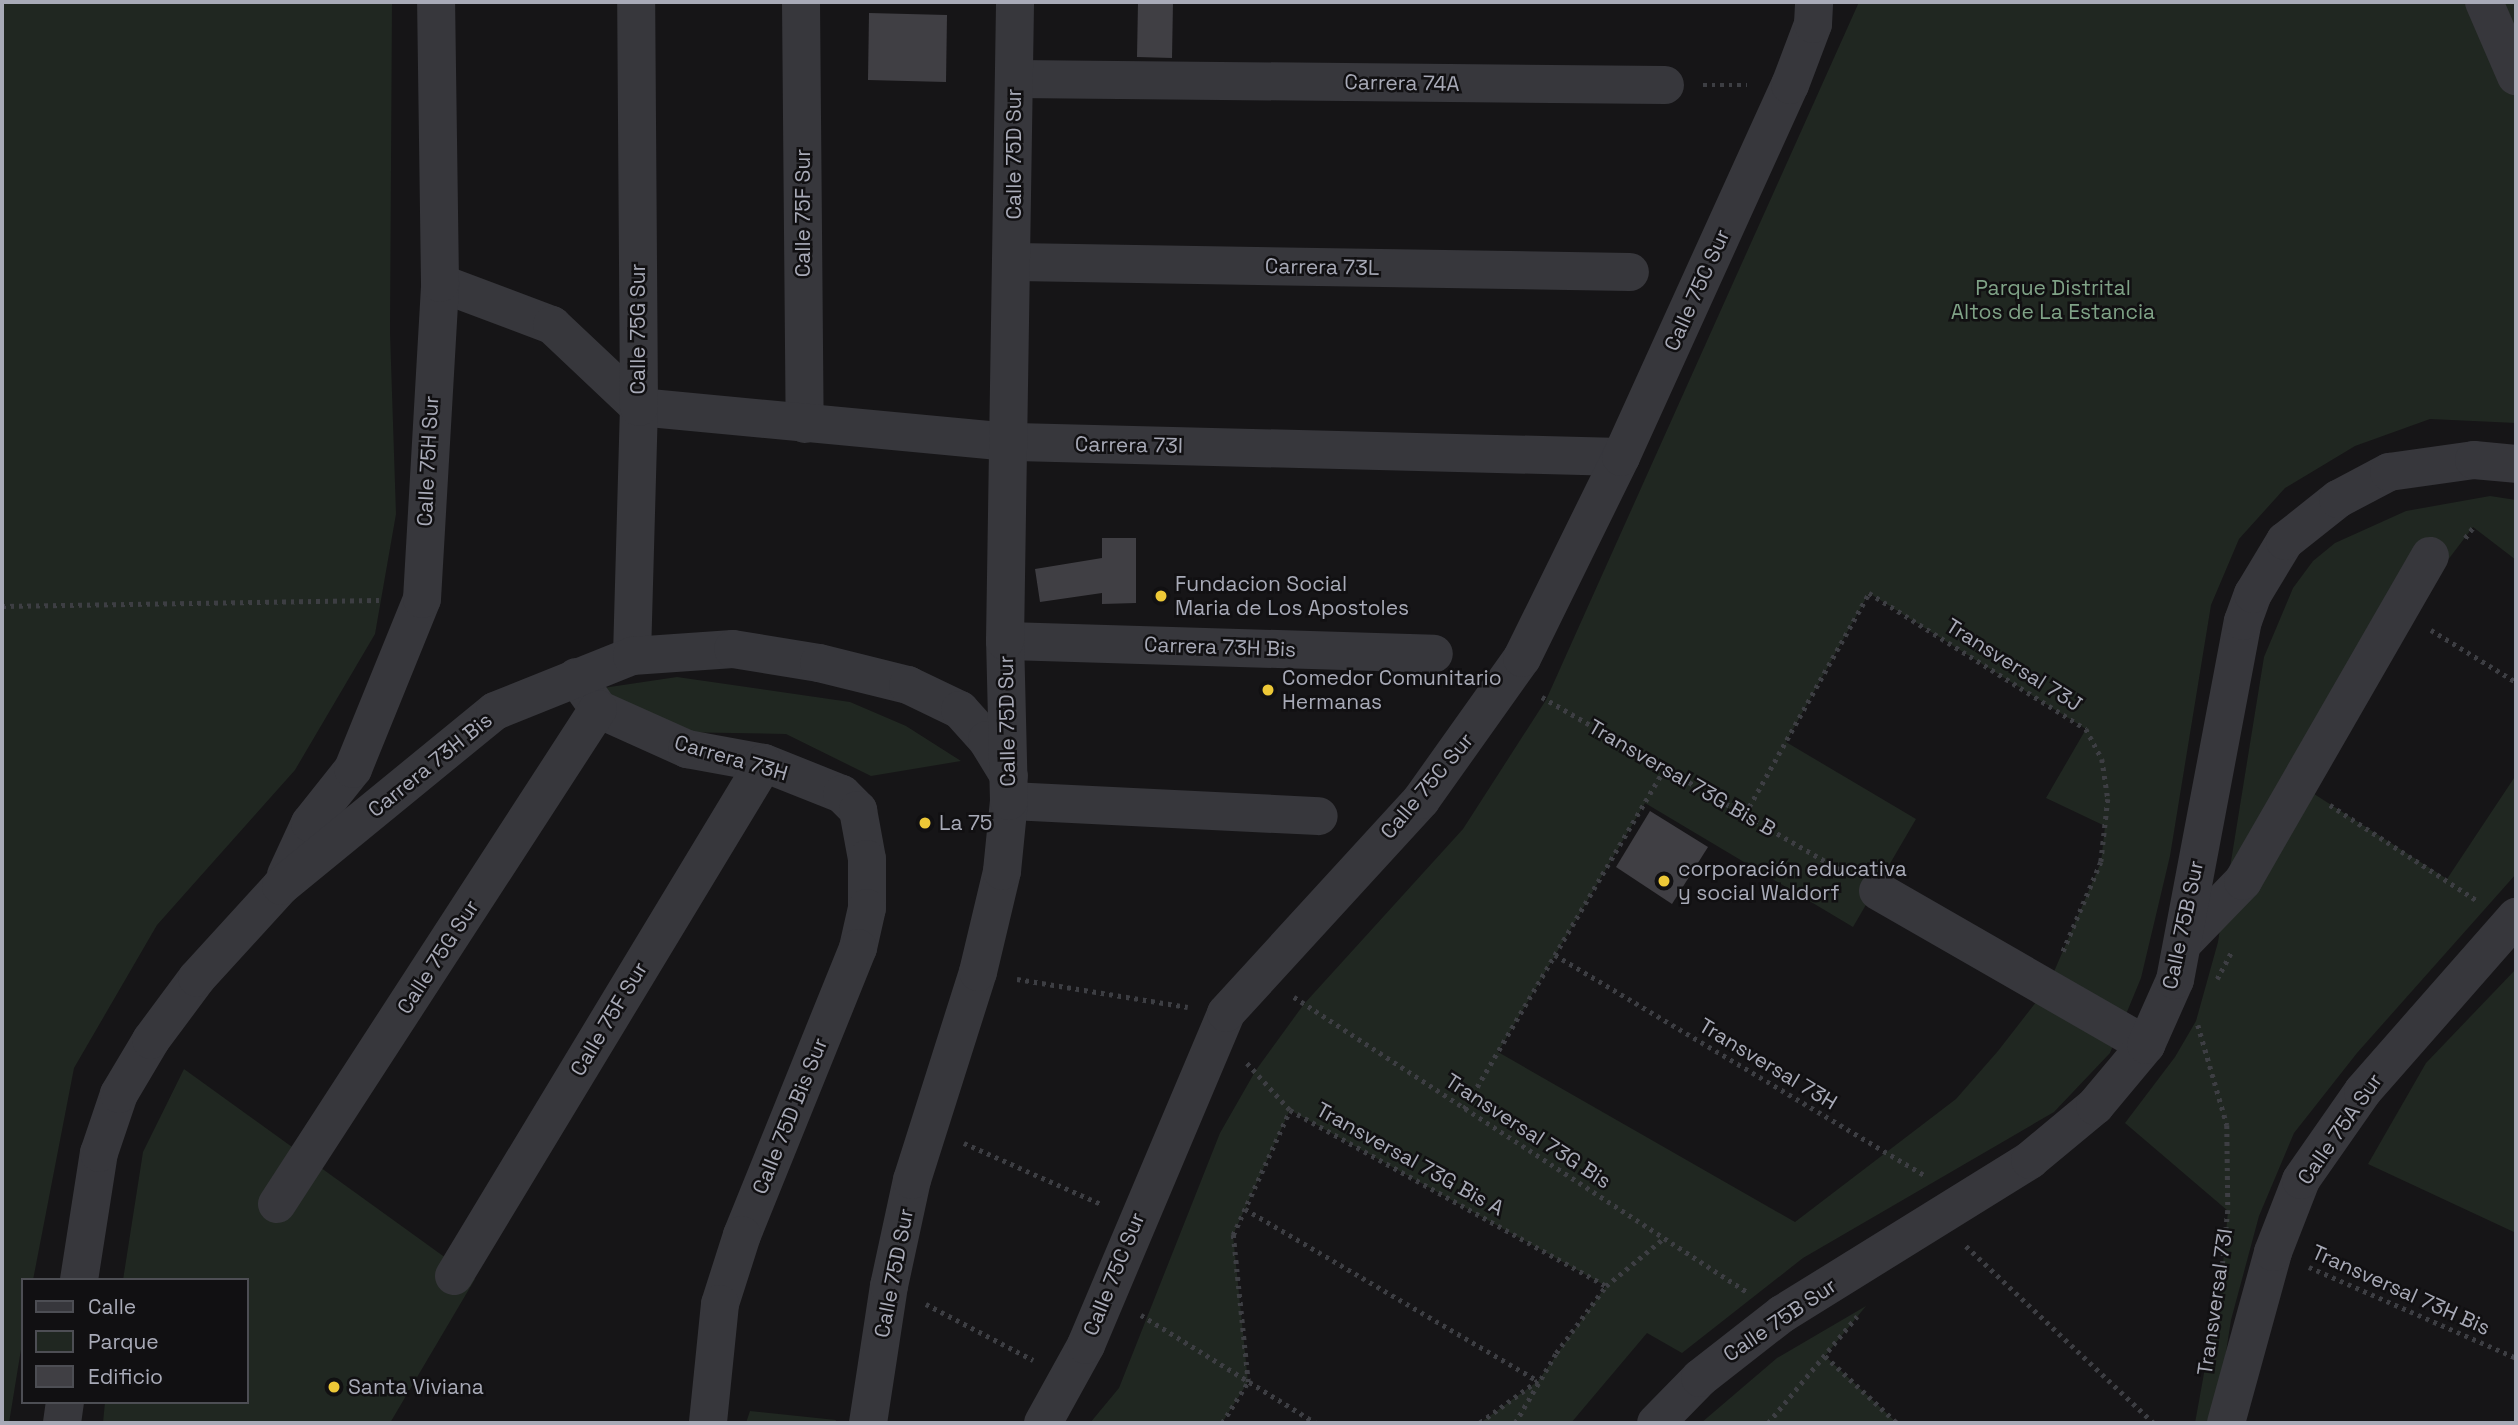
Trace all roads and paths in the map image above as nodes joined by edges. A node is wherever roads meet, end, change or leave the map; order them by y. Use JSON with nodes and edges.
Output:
{"nodes":[{"id":1,"x":436,"y":2,"type":"edge"},
{"id":2,"x":636,"y":2,"type":"edge"},
{"id":3,"x":801,"y":2,"type":"edge"},
{"id":4,"x":1015,"y":2,"type":"edge"},
{"id":5,"x":1814,"y":2,"type":"edge"},
{"id":6,"x":2484,"y":2,"type":"edge"},
{"id":7,"x":2516,"y":76,"type":"edge"},
{"id":8,"x":1014,"y":79,"type":"junction"},
{"id":9,"x":1665,"y":85,"type":"joint"},
{"id":10,"x":1790,"y":85,"type":"junction"},
{"id":11,"x":1013,"y":262,"type":"junction"},
{"id":12,"x":1630,"y":272,"type":"dead end"},
{"id":13,"x":440,"y":283,"type":"junction"},
{"id":14,"x":639,"y":407,"type":"junction"},
{"id":15,"x":805,"y":424,"type":"junction"},
{"id":16,"x":1012,"y":442,"type":"junction"},
{"id":17,"x":1621,"y":457,"type":"junction"},
{"id":18,"x":2516,"y":464,"type":"edge"},
{"id":19,"x":2430,"y":556,"type":"dead end"},
{"id":20,"x":422,"y":599,"type":"junction"},
{"id":21,"x":2,"y":606,"type":"edge"},
{"id":22,"x":2428,"y":628,"type":"dead end"},
{"id":23,"x":1005,"y":641,"type":"junction"},
{"id":24,"x":1434,"y":654,"type":"dead end"},
{"id":25,"x":632,"y":656,"type":"junction"},
{"id":26,"x":576,"y":677,"type":"junction"},
{"id":27,"x":1508,"y":679,"type":"junction"},
{"id":28,"x":2516,"y":682,"type":"edge"},
{"id":29,"x":598,"y":709,"type":"junction"},
{"id":30,"x":764,"y":763,"type":"junction"},
{"id":31,"x":1664,"y":768,"type":"junction"},
{"id":32,"x":1009,"y":788,"type":"junction"},
{"id":33,"x":2322,"y":800,"type":"dead end"},
{"id":34,"x":858,"y":810,"type":"joint"},
{"id":35,"x":1745,"y":814,"type":"junction"},
{"id":36,"x":1319,"y":816,"type":"dead end"},
{"id":37,"x":281,"y":886,"type":"junction"},
{"id":38,"x":1878,"y":891,"type":"joint"},
{"id":39,"x":2514,"y":920,"type":"edge"},
{"id":40,"x":2183,"y":943,"type":"junction"},
{"id":41,"x":1555,"y":955,"type":"junction"},
{"id":42,"x":978,"y":972,"type":"junction"},
{"id":43,"x":1259,"y":973,"type":"junction"},
{"id":44,"x":2175,"y":980,"type":"junction"},
{"id":45,"x":2047,"y":988,"type":"junction"},
{"id":46,"x":1219,"y":1027,"type":"junction"},
{"id":47,"x":2146,"y":1045,"type":"junction"},
{"id":48,"x":1464,"y":1109,"type":"junction"},
{"id":49,"x":1290,"y":1110,"type":"junction"},
{"id":50,"x":1000,"y":1162,"type":"dead end"},
{"id":51,"x":277,"y":1204,"type":"dead end"},
{"id":52,"x":1245,"y":1209,"type":"junction"},
{"id":53,"x":1952,"y":1210,"type":"junction"},
{"id":54,"x":1136,"y":1219,"type":"junction"},
{"id":55,"x":1664,"y":1238,"type":"junction"},
{"id":56,"x":2273,"y":1252,"type":"junction"},
{"id":57,"x":454,"y":1276,"type":"dead end"},
{"id":58,"x":79,"y":1278,"type":"edge"},
{"id":59,"x":1606,"y":1286,"type":"junction"},
{"id":60,"x":2220,"y":1287,"type":"dead end"},
{"id":61,"x":1104,"y":1292,"type":"junction"},
{"id":62,"x":1866,"y":1306,"type":"dead end"},
{"id":63,"x":1782,"y":1314,"type":"junction"},
{"id":64,"x":954,"y":1318,"type":"dead end"},
{"id":65,"x":1825,"y":1356,"type":"junction"},
{"id":66,"x":2516,"y":1358,"type":"edge"},
{"id":67,"x":1067,"y":1379,"type":"junction"},
{"id":68,"x":1538,"y":1381,"type":"junction"},
{"id":69,"x":1248,"y":1382,"type":"junction"},
{"id":70,"x":65,"y":1404,"type":"edge"},
{"id":71,"x":62,"y":1423,"type":"edge"},
{"id":72,"x":708,"y":1423,"type":"edge"},
{"id":73,"x":868,"y":1423,"type":"edge"},
{"id":74,"x":1043,"y":1423,"type":"edge"},
{"id":75,"x":1222,"y":1423,"type":"edge"},
{"id":76,"x":1316,"y":1423,"type":"edge"},
{"id":77,"x":1480,"y":1423,"type":"edge"},
{"id":78,"x":1515,"y":1423,"type":"edge"},
{"id":79,"x":1656,"y":1423,"type":"edge"},
{"id":80,"x":1768,"y":1423,"type":"edge"},
{"id":81,"x":1896,"y":1423,"type":"edge"},
{"id":82,"x":2154,"y":1423,"type":"edge"},
{"id":83,"x":2226,"y":1423,"type":"edge"}],
"edges":[{"from":1,"to":13,"type":"street","name":"Calle 75H Sur"},
{"from":2,"to":14,"type":"street","name":"Calle 75G Sur"},
{"from":3,"to":15,"type":"street","name":"Calle 75F Sur"},
{"from":4,"to":8,"type":"street","name":"Calle 75D Sur"},
{"from":5,"to":10,"type":"street","name":"Calle 75C Sur"},
{"from":6,"to":7,"type":"street"},
{"from":8,"to":9,"type":"street","name":"Carrera 74A"},
{"from":8,"to":11,"type":"street","name":"Calle 75D Sur"},
{"from":9,"to":10,"type":"path"},
{"from":10,"to":17,"type":"street","name":"Calle 75C Sur"},
{"from":11,"to":12,"type":"street","name":"Carrera 73L"},
{"from":11,"to":16,"type":"street","name":"Calle 75D Sur"},
{"from":13,"to":14,"type":"street"},
{"from":13,"to":20,"type":"street","name":"Calle 75H Sur"},
{"from":14,"to":15,"type":"street","name":"Carrera 73I"},
{"from":14,"to":25,"type":"street","name":"Calle 75G Sur"},
{"from":15,"to":16,"type":"street","name":"Carrera 73I"},
{"from":16,"to":17,"type":"street","name":"Carrera 73I"},
{"from":16,"to":23,"type":"street","name":"Calle 75D Sur"},
{"from":17,"to":27,"type":"street","name":"Calle 75C Sur"},
{"from":18,"to":40,"type":"street","name":"Calle 75B Sur"},
{"from":19,"to":40,"type":"street"},
{"from":20,"to":21,"type":"path"},
{"from":20,"to":37,"type":"street","name":"Calle 75H Sur"},
{"from":22,"to":28,"type":"path"},
{"from":23,"to":24,"type":"street","name":"Carrera 73H Bis"},
{"from":23,"to":32,"type":"street","name":"Calle 75D Sur"},
{"from":25,"to":26,"type":"street","name":"Carrera 73H Bis"},
{"from":25,"to":32,"type":"street","name":"Carrera 73H Bis"},
{"from":26,"to":29,"type":"street"},
{"from":26,"to":37,"type":"street","name":"Carrera 73H Bis"},
{"from":27,"to":31,"type":"path","name":"Transversal 73G Bis B"},
{"from":27,"to":43,"type":"street","name":"Calle 75C Sur"},
{"from":29,"to":30,"type":"street","name":"Carrera 73H"},
{"from":29,"to":51,"type":"street","name":"Calle 75G Sur"},
{"from":30,"to":34,"type":"street","name":"Carrera 73H"},
{"from":30,"to":57,"type":"street","name":"Calle 75F Sur"},
{"from":31,"to":35,"type":"path","name":"Transversal 73G Bis B"},
{"from":31,"to":41,"type":"path"},
{"from":32,"to":36,"type":"street"},
{"from":32,"to":42,"type":"street","name":"Calle 75D Sur"},
{"from":33,"to":39,"type":"path"},
{"from":34,"to":72,"type":"street","name":"Calle 75D Bis Sur"},
{"from":35,"to":38,"type":"path","name":"Transversal 73G Bis B"},
{"from":35,"to":45,"type":"path","name":"Transversal 73J"},
{"from":37,"to":58,"type":"street","name":"Carrera 73H Bis"},
{"from":38,"to":45,"type":"street"},
{"from":39,"to":56,"type":"street","name":"Calle 75A Sur"},
{"from":40,"to":44,"type":"street","name":"Calle 75B Sur"},
{"from":41,"to":48,"type":"path"},
{"from":41,"to":53,"type":"path","name":"Transversal 73H"},
{"from":42,"to":46,"type":"path"},
{"from":42,"to":73,"type":"street","name":"Calle 75D Sur"},
{"from":43,"to":46,"type":"street","name":"Calle 75C Sur"},
{"from":43,"to":48,"type":"path","name":"Transversal 73G Bis"},
{"from":44,"to":47,"type":"street","name":"Calle 75B Sur"},
{"from":44,"to":60,"type":"path","name":"Transversal 73I"},
{"from":45,"to":47,"type":"street"},
{"from":46,"to":49,"type":"path","name":"Transversal 73G Bis A"},
{"from":46,"to":54,"type":"street","name":"Calle 75C Sur"},
{"from":47,"to":53,"type":"street","name":"Calle 75B Sur"},
{"from":48,"to":55,"type":"path","name":"Transversal 73G Bis"},
{"from":49,"to":52,"type":"path"},
{"from":49,"to":59,"type":"path","name":"Transversal 73G Bis A"},
{"from":50,"to":54,"type":"path"},
{"from":52,"to":68,"type":"path"},
{"from":52,"to":69,"type":"path"},
{"from":53,"to":63,"type":"street","name":"Calle 75B Sur"},
{"from":53,"to":82,"type":"path","name":"Transversal 73H"},
{"from":54,"to":61,"type":"street","name":"Calle 75C Sur"},
{"from":55,"to":59,"type":"path"},
{"from":55,"to":63,"type":"path","name":"Transversal 73G Bis"},
{"from":56,"to":66,"type":"path","name":"Transversal 73H Bis"},
{"from":56,"to":83,"type":"street","name":"Calle 75A Sur"},
{"from":59,"to":68,"type":"path"},
{"from":61,"to":67,"type":"street","name":"Calle 75C Sur"},
{"from":61,"to":69,"type":"path"},
{"from":62,"to":65,"type":"path"},
{"from":63,"to":79,"type":"street","name":"Calle 75B Sur"},
{"from":64,"to":67,"type":"path"},
{"from":65,"to":80,"type":"path"},
{"from":65,"to":81,"type":"path"},
{"from":67,"to":74,"type":"street","name":"Calle 75C Sur"},
{"from":68,"to":77,"type":"path"},
{"from":68,"to":78,"type":"path"},
{"from":69,"to":75,"type":"path"},
{"from":69,"to":76,"type":"path"},
{"from":70,"to":71,"type":"street"}]}
